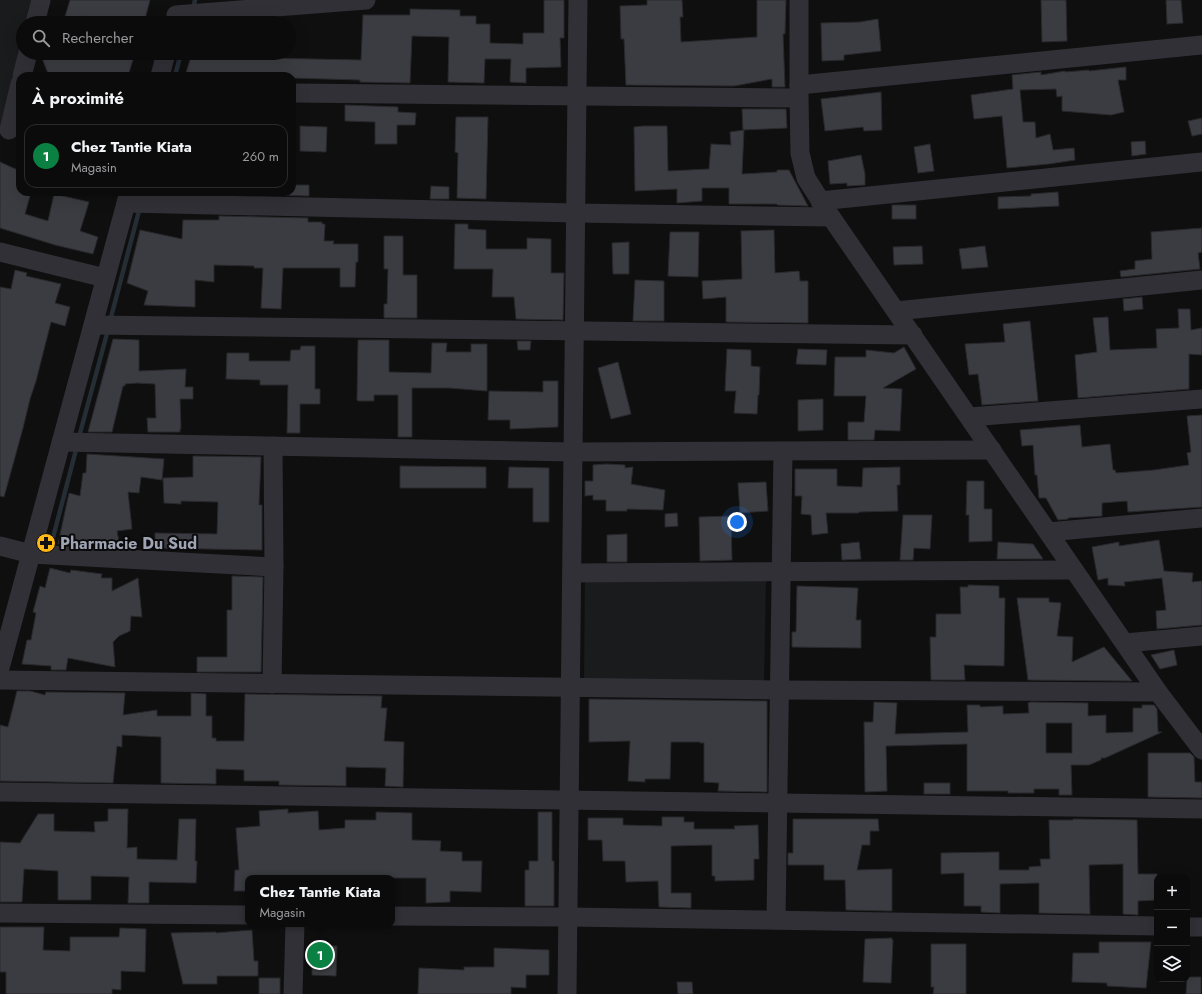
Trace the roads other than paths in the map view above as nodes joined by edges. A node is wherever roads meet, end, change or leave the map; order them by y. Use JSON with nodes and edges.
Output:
{"nodes":[{"id":1,"x":41,"y":0,"type":"edge"},
{"id":2,"x":366,"y":0,"type":"edge"},
{"id":3,"x":578,"y":0,"type":"edge"},
{"id":4,"x":799,"y":0,"type":"edge"},
{"id":5,"x":177,"y":13,"type":"edge"},
{"id":6,"x":37,"y":16,"type":"edge"},
{"id":7,"x":1202,"y":44,"type":"edge"},
{"id":8,"x":26,"y":60,"type":"edge"},
{"id":9,"x":164,"y":60,"type":"edge"},
{"id":10,"x":23,"y":72,"type":"edge"},
{"id":11,"x":161,"y":72,"type":"edge"},
{"id":12,"x":799,"y":91,"type":"junction"},
{"id":13,"x":296,"y":93,"type":"edge"},
{"id":14,"x":577,"y":96,"type":"junction"},
{"id":15,"x":16,"y":102,"type":"edge"},
{"id":16,"x":10,"y":130,"type":"edge"},
{"id":17,"x":1202,"y":162,"type":"edge"},
{"id":18,"x":127,"y":197,"type":"edge"},
{"id":19,"x":820,"y":201,"type":"junction"},
{"id":20,"x":576,"y":213,"type":"junction"},
{"id":21,"x":831,"y":217,"type":"junction"},
{"id":22,"x":0,"y":252,"type":"edge"},
{"id":23,"x":105,"y":278,"type":"junction"},
{"id":24,"x":1202,"y":280,"type":"edge"},
{"id":25,"x":896,"y":311,"type":"junction"},
{"id":26,"x":93,"y":325,"type":"junction"},
{"id":27,"x":575,"y":332,"type":"junction"},
{"id":28,"x":913,"y":335,"type":"junction"},
{"id":29,"x":1202,"y":399,"type":"edge"},
{"id":30,"x":970,"y":418,"type":"junction"},
{"id":31,"x":61,"y":442,"type":"junction"},
{"id":32,"x":273,"y":446,"type":"junction"},
{"id":33,"x":992,"y":450,"type":"junction"},
{"id":34,"x":573,"y":452,"type":"junction"},
{"id":35,"x":783,"y":452,"type":"junction"},
{"id":36,"x":1202,"y":518,"type":"edge"},
{"id":37,"x":1048,"y":532,"type":"junction"},
{"id":38,"x":0,"y":546,"type":"edge"},
{"id":39,"x":31,"y":554,"type":"junction"},
{"id":40,"x":274,"y":568,"type":"junction"},
{"id":41,"x":1074,"y":570,"type":"junction"},
{"id":42,"x":781,"y":572,"type":"junction"},
{"id":43,"x":572,"y":573,"type":"junction"},
{"id":44,"x":1202,"y":636,"type":"edge"},
{"id":45,"x":1125,"y":643,"type":"junction"},
{"id":46,"x":0,"y":668,"type":"edge"},
{"id":47,"x":0,"y":680,"type":"edge"},
{"id":48,"x":272,"y":684,"type":"junction"},
{"id":49,"x":570,"y":687,"type":"junction"},
{"id":50,"x":779,"y":690,"type":"junction"},
{"id":51,"x":1158,"y":692,"type":"junction"},
{"id":52,"x":1202,"y":750,"type":"edge"},
{"id":53,"x":0,"y":792,"type":"edge"},
{"id":54,"x":569,"y":800,"type":"junction"},
{"id":55,"x":778,"y":803,"type":"junction"},
{"id":56,"x":1202,"y":809,"type":"edge"},
{"id":57,"x":0,"y":913,"type":"edge"},
{"id":58,"x":245,"y":915,"type":"edge"},
{"id":59,"x":395,"y":916,"type":"edge"},
{"id":60,"x":568,"y":917,"type":"junction"},
{"id":61,"x":776,"y":920,"type":"junction"},
{"id":62,"x":1154,"y":926,"type":"edge"},
{"id":63,"x":295,"y":927,"type":"edge"},
{"id":64,"x":1190,"y":927,"type":"edge"},
{"id":65,"x":1202,"y":927,"type":"edge"},
{"id":66,"x":293,"y":994,"type":"edge"},
{"id":67,"x":567,"y":994,"type":"edge"}],
"edges":[{"from":1,"to":6,"type":"street"},
{"from":2,"to":5,"type":"street"},
{"from":3,"to":14,"type":"street"},
{"from":4,"to":12,"type":"street"},
{"from":7,"to":12,"type":"street"},
{"from":8,"to":10,"type":"street"},
{"from":9,"to":11,"type":"street"},
{"from":12,"to":14,"type":"street"},
{"from":12,"to":19,"type":"street"},
{"from":13,"to":14,"type":"street"},
{"from":14,"to":20,"type":"street"},
{"from":15,"to":16,"type":"street"},
{"from":17,"to":19,"type":"street"},
{"from":18,"to":20,"type":"street"},
{"from":18,"to":23,"type":"street"},
{"from":19,"to":21,"type":"street"},
{"from":20,"to":21,"type":"street"},
{"from":20,"to":27,"type":"street"},
{"from":21,"to":25,"type":"street"},
{"from":22,"to":23,"type":"street"},
{"from":23,"to":26,"type":"street"},
{"from":24,"to":25,"type":"street"},
{"from":25,"to":28,"type":"street"},
{"from":26,"to":27,"type":"street"},
{"from":26,"to":31,"type":"street"},
{"from":27,"to":28,"type":"street"},
{"from":27,"to":34,"type":"street"},
{"from":28,"to":30,"type":"street"},
{"from":29,"to":30,"type":"street"},
{"from":30,"to":33,"type":"street"},
{"from":31,"to":32,"type":"street"},
{"from":31,"to":39,"type":"street"},
{"from":32,"to":34,"type":"street"},
{"from":32,"to":40,"type":"street"},
{"from":33,"to":35,"type":"street"},
{"from":33,"to":37,"type":"street"},
{"from":34,"to":35,"type":"street"},
{"from":34,"to":43,"type":"street"},
{"from":35,"to":42,"type":"street"},
{"from":36,"to":37,"type":"street"},
{"from":37,"to":41,"type":"street"},
{"from":38,"to":39,"type":"street"},
{"from":39,"to":40,"type":"street"},
{"from":39,"to":46,"type":"street"},
{"from":40,"to":48,"type":"street"},
{"from":41,"to":42,"type":"street"},
{"from":41,"to":45,"type":"street"},
{"from":42,"to":43,"type":"street"},
{"from":42,"to":50,"type":"street"},
{"from":43,"to":49,"type":"street"},
{"from":44,"to":45,"type":"street"},
{"from":45,"to":51,"type":"street"},
{"from":47,"to":48,"type":"street"},
{"from":48,"to":49,"type":"street"},
{"from":49,"to":50,"type":"street"},
{"from":49,"to":54,"type":"street"},
{"from":50,"to":51,"type":"street"},
{"from":50,"to":55,"type":"street"},
{"from":51,"to":52,"type":"street"},
{"from":53,"to":54,"type":"street"},
{"from":54,"to":55,"type":"street"},
{"from":54,"to":60,"type":"street"},
{"from":55,"to":56,"type":"street"},
{"from":55,"to":61,"type":"street"},
{"from":57,"to":58,"type":"street"},
{"from":59,"to":60,"type":"street"},
{"from":60,"to":61,"type":"street"},
{"from":60,"to":67,"type":"street"},
{"from":61,"to":62,"type":"street"},
{"from":63,"to":66,"type":"street"},
{"from":64,"to":65,"type":"street"}]}
